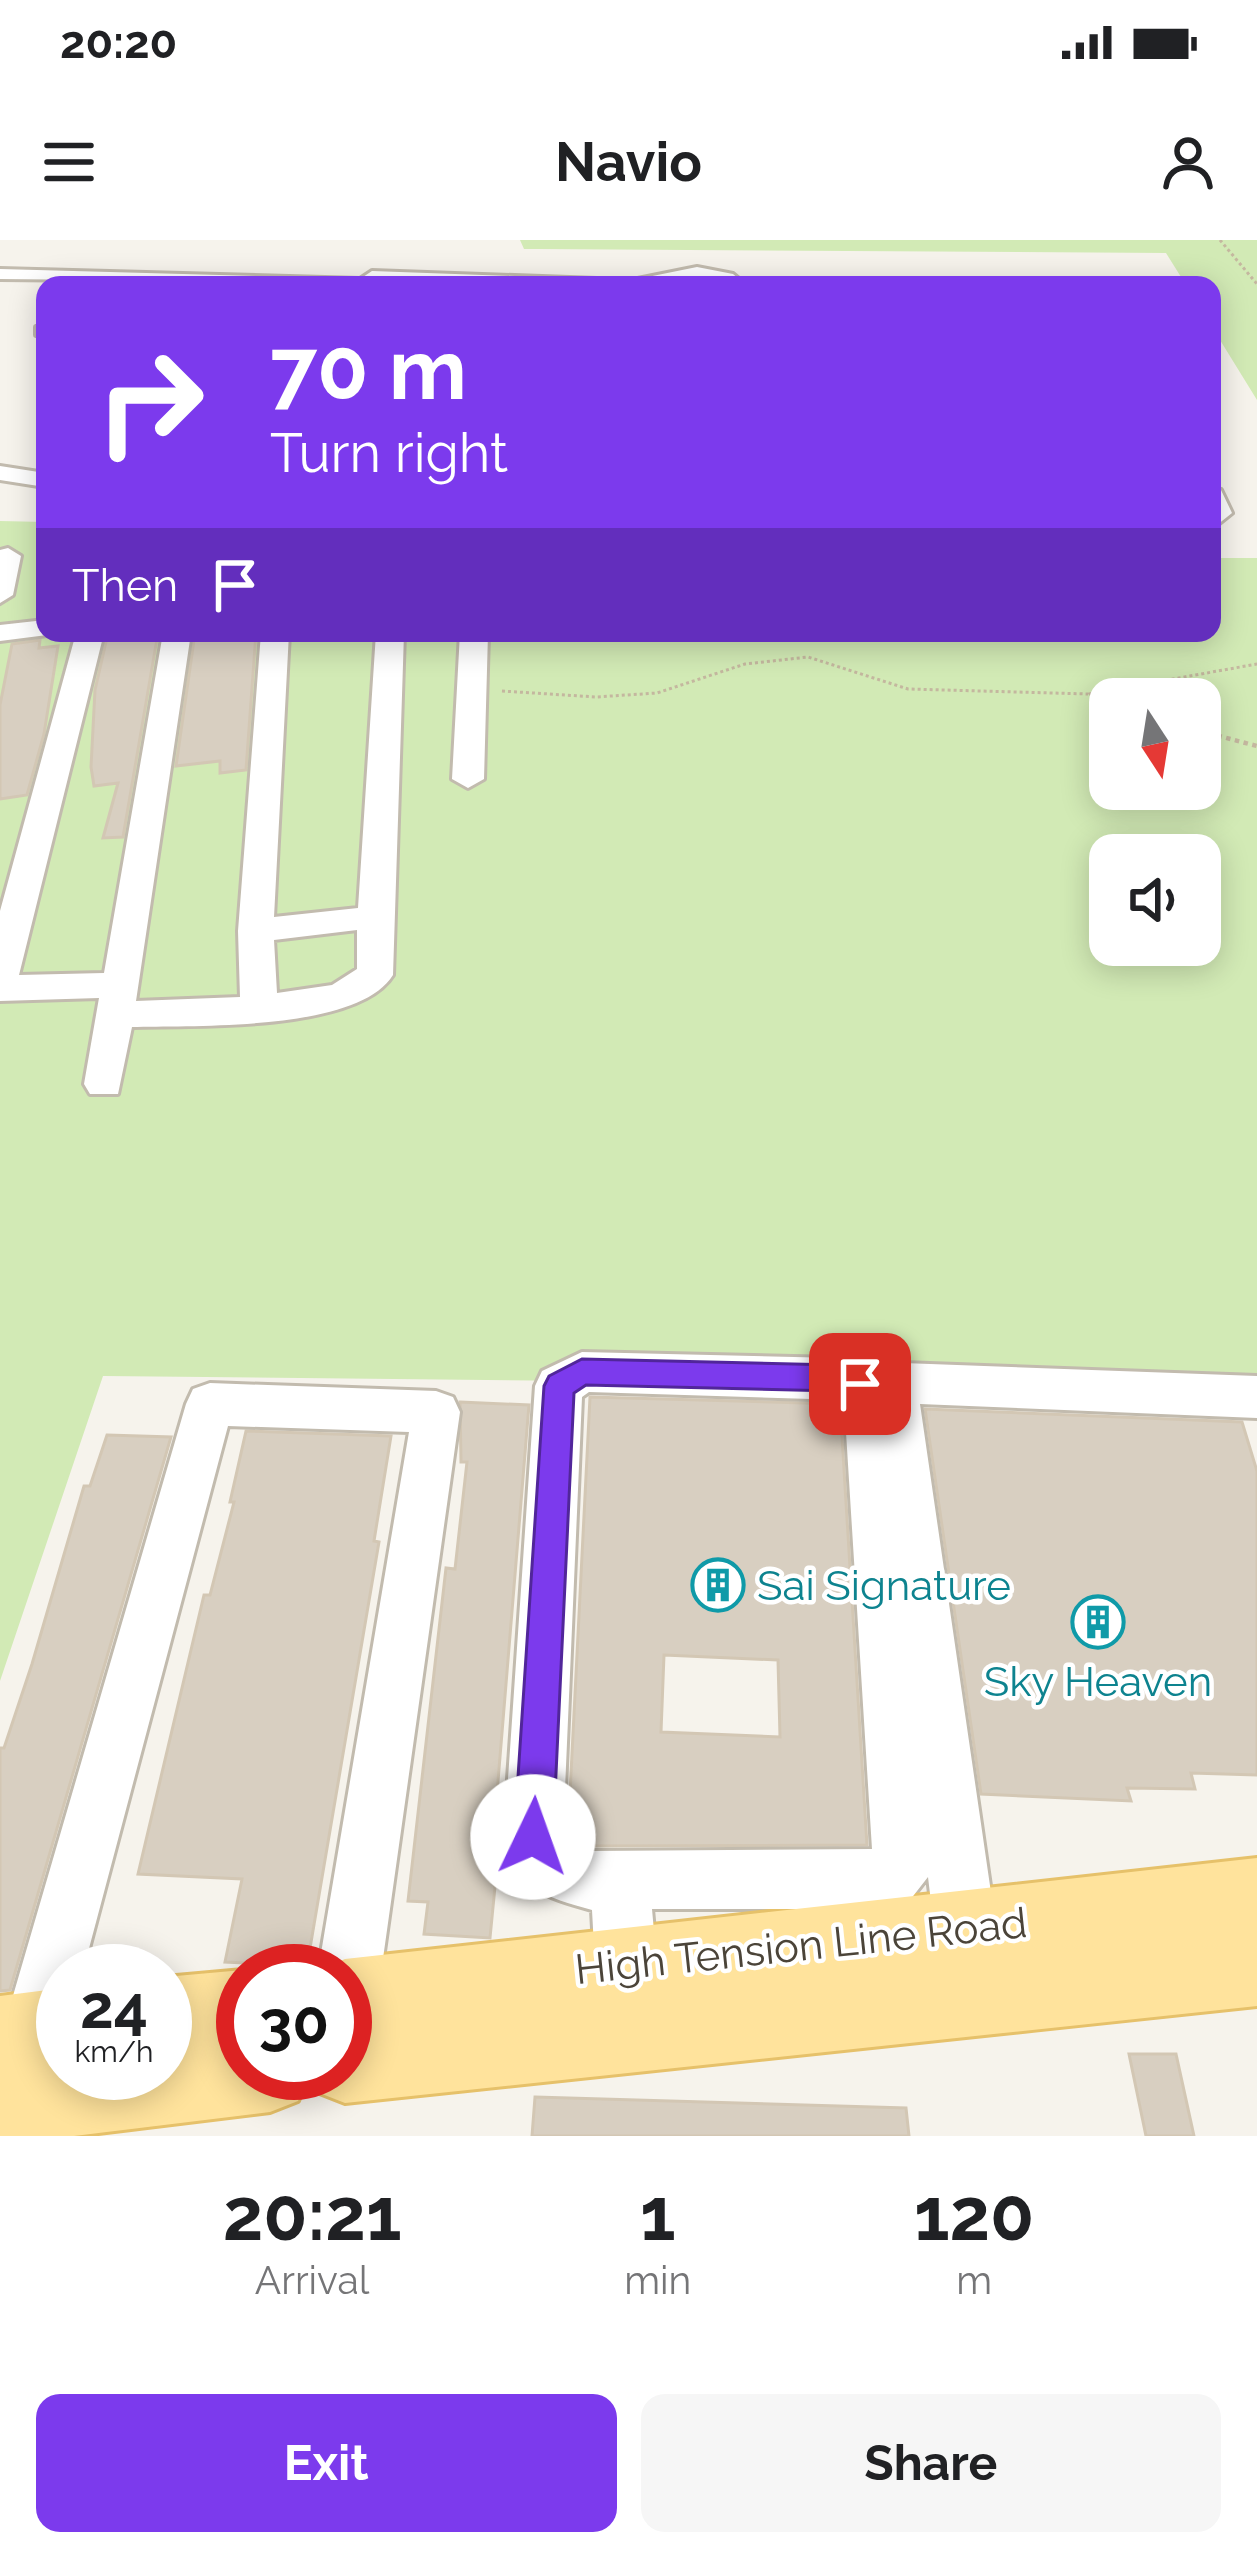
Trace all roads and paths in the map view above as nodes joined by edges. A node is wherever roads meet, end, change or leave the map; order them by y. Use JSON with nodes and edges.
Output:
{"nodes":[{"id":1,"x":1220,"y":240,"type":"edge"},
{"id":2,"x":392,"y":255,"type":"dead end"},
{"id":3,"x":573,"y":260,"type":"dead end"},
{"id":4,"x":0,"y":274,"type":"edge"},
{"id":5,"x":92,"y":276,"type":"edge"},
{"id":6,"x":372,"y":276,"type":"edge"},
{"id":7,"x":572,"y":276,"type":"edge"},
{"id":8,"x":663,"y":276,"type":"edge"},
{"id":9,"x":719,"y":276,"type":"edge"},
{"id":10,"x":1257,"y":284,"type":"edge"},
{"id":11,"x":0,"y":473,"type":"edge"},
{"id":12,"x":36,"y":479,"type":"edge"},
{"id":13,"x":8,"y":556,"type":"dead end"},
{"id":14,"x":0,"y":595,"type":"edge"},
{"id":15,"x":36,"y":629,"type":"edge"},
{"id":16,"x":0,"y":633,"type":"edge"},
{"id":17,"x":88,"y":642,"type":"edge"},
{"id":18,"x":176,"y":642,"type":"edge"},
{"id":19,"x":274,"y":642,"type":"edge"},
{"id":20,"x":390,"y":642,"type":"edge"},
{"id":21,"x":474,"y":642,"type":"edge"},
{"id":22,"x":1257,"y":664,"type":"edge"},
{"id":23,"x":471,"y":689,"type":"junction"},
{"id":24,"x":1088,"y":694,"type":"joint"},
{"id":25,"x":1221,"y":737,"type":"edge"},
{"id":26,"x":1257,"y":746,"type":"edge"},
{"id":27,"x":468,"y":779,"type":"dead end"},
{"id":28,"x":375,"y":917,"type":"junction"},
{"id":29,"x":256,"y":931,"type":"junction"},
{"id":30,"x":0,"y":978,"type":"edge"},
{"id":31,"x":0,"y":988,"type":"edge"},
{"id":32,"x":116,"y":1000,"type":"junction"},
{"id":33,"x":259,"y":1009,"type":"junction"},
{"id":34,"x":104,"y":1084,"type":"dead end"},
{"id":35,"x":1257,"y":1397,"type":"edge"},
{"id":36,"x":597,"y":1879,"type":"junction"},
{"id":37,"x":1257,"y":1894,"type":"edge"},
{"id":38,"x":862,"y":1908,"type":"junction"},
{"id":39,"x":965,"y":1927,"type":"junction"},
{"id":40,"x":353,"y":1944,"type":"edge"},
{"id":41,"x":626,"y":1965,"type":"junction"},
{"id":42,"x":1257,"y":1968,"type":"edge"},
{"id":43,"x":372,"y":1995,"type":"edge"},
{"id":44,"x":33,"y":2031,"type":"edge"},
{"id":45,"x":372,"y":2061,"type":"edge"},
{"id":46,"x":216,"y":2079,"type":"edge"},
{"id":47,"x":0,"y":2105,"type":"edge"}],
"edges":[{"from":1,"to":10,"type":"path"},
{"from":2,"to":6,"type":"street"},
{"from":3,"to":7,"type":"street"},
{"from":4,"to":5,"type":"street"},
{"from":8,"to":9,"type":"street"},
{"from":11,"to":12,"type":"street"},
{"from":13,"to":14,"type":"street"},
{"from":15,"to":16,"type":"street"},
{"from":17,"to":30,"type":"street"},
{"from":18,"to":32,"type":"street"},
{"from":19,"to":29,"type":"street"},
{"from":20,"to":28,"type":"street"},
{"from":21,"to":23,"type":"street"},
{"from":22,"to":24,"type":"path"},
{"from":23,"to":24,"type":"path"},
{"from":23,"to":27,"type":"street"},
{"from":25,"to":26,"type":"path"},
{"from":28,"to":29,"type":"street"},
{"from":28,"to":33,"type":"street"},
{"from":29,"to":33,"type":"street"},
{"from":31,"to":32,"type":"street"},
{"from":32,"to":33,"type":"street"},
{"from":32,"to":34,"type":"street"},
{"from":35,"to":39,"type":"street"},
{"from":36,"to":38,"type":"street"},
{"from":36,"to":38,"type":"street"},
{"from":36,"to":41,"type":"street"},
{"from":37,"to":39,"type":"main road","name":"High Tension Line Road"},
{"from":38,"to":39,"type":"main road","name":"High Tension Line Road"},
{"from":38,"to":41,"type":"main road","name":"High Tension Line Road"},
{"from":40,"to":44,"type":"street"},
{"from":41,"to":43,"type":"main road","name":"High Tension Line Road"},
{"from":42,"to":45,"type":"main road","name":"High Tension Line Road"},
{"from":46,"to":47,"type":"main road"}]}
